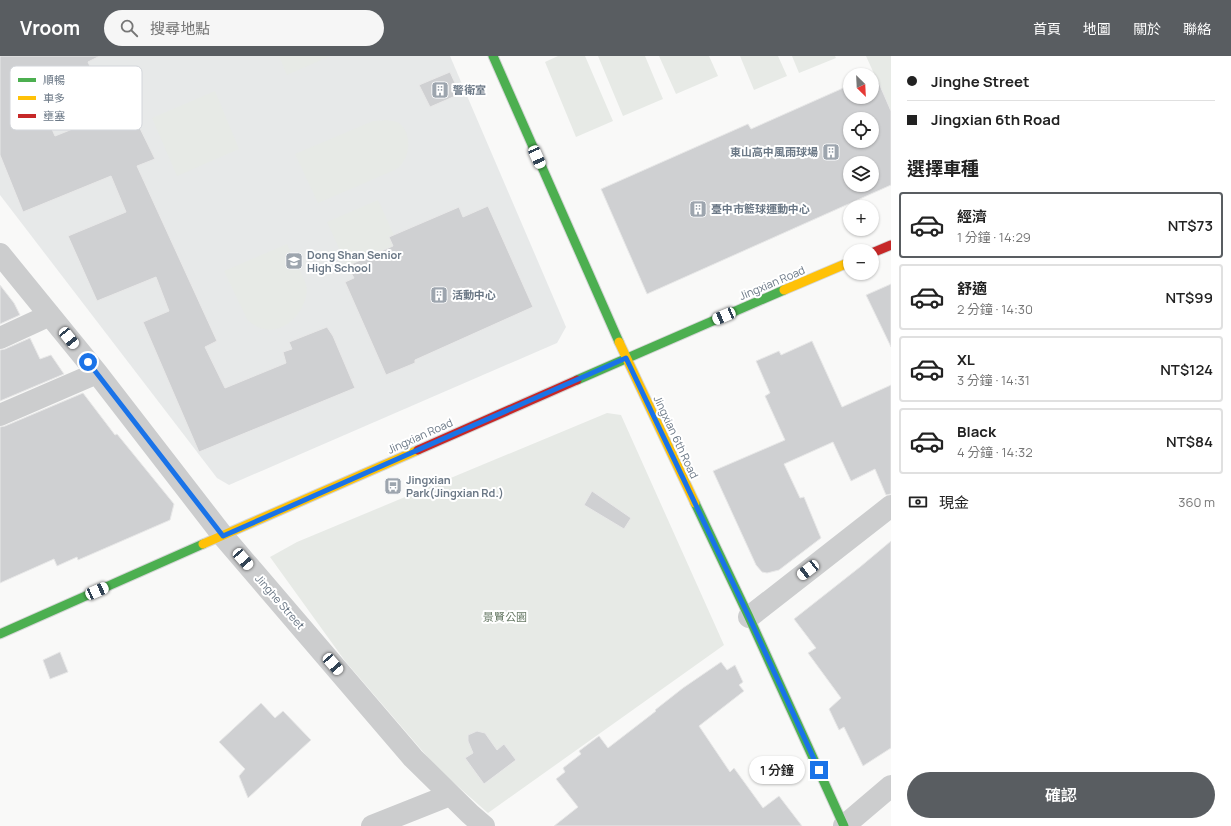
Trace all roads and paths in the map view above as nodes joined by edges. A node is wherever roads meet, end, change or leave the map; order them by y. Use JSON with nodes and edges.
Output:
{"nodes":[{"id":1,"x":493,"y":56,"type":"edge"},
{"id":2,"x":891,"y":245,"type":"edge"},
{"id":3,"x":879,"y":250,"type":"edge"},
{"id":4,"x":0,"y":254,"type":"edge"},
{"id":5,"x":843,"y":265,"type":"edge"},
{"id":6,"x":50,"y":316,"type":"junction"},
{"id":7,"x":0,"y":338,"type":"edge"},
{"id":8,"x":626,"y":358,"type":"junction"},
{"id":9,"x":97,"y":373,"type":"junction"},
{"id":10,"x":0,"y":415,"type":"edge"},
{"id":11,"x":891,"y":506,"type":"edge"},
{"id":12,"x":223,"y":536,"type":"junction"},
{"id":13,"x":749,"y":617,"type":"junction"},
{"id":14,"x":0,"y":634,"type":"edge"},
{"id":15,"x":891,"y":786,"type":"edge"},
{"id":16,"x":450,"y":795,"type":"junction"},
{"id":17,"x":372,"y":826,"type":"edge"},
{"id":18,"x":484,"y":826,"type":"edge"},
{"id":19,"x":844,"y":826,"type":"edge"}],
"edges":[{"from":1,"to":8,"type":"street","name":"Jingxian 6th Road"},
{"from":2,"to":3,"type":"street"},
{"from":4,"to":6,"type":"street","name":"Jinghe Street"},
{"from":5,"to":8,"type":"street","name":"Jingxian Road"},
{"from":6,"to":7,"type":"street"},
{"from":6,"to":9,"type":"street","name":"Jinghe Street"},
{"from":8,"to":12,"type":"street","name":"Jingxian Road"},
{"from":8,"to":13,"type":"street","name":"Jingxian 6th Road"},
{"from":9,"to":10,"type":"street"},
{"from":9,"to":12,"type":"street","name":"Jinghe Street"},
{"from":11,"to":13,"type":"street"},
{"from":12,"to":14,"type":"street","name":"Jingxian Road"},
{"from":12,"to":16,"type":"street","name":"Jinghe Street"},
{"from":13,"to":19,"type":"street","name":"Jingxian 6th Road"},
{"from":15,"to":19,"type":"street"},
{"from":16,"to":17,"type":"street"},
{"from":16,"to":18,"type":"street","name":"Jinghe Street"}]}
